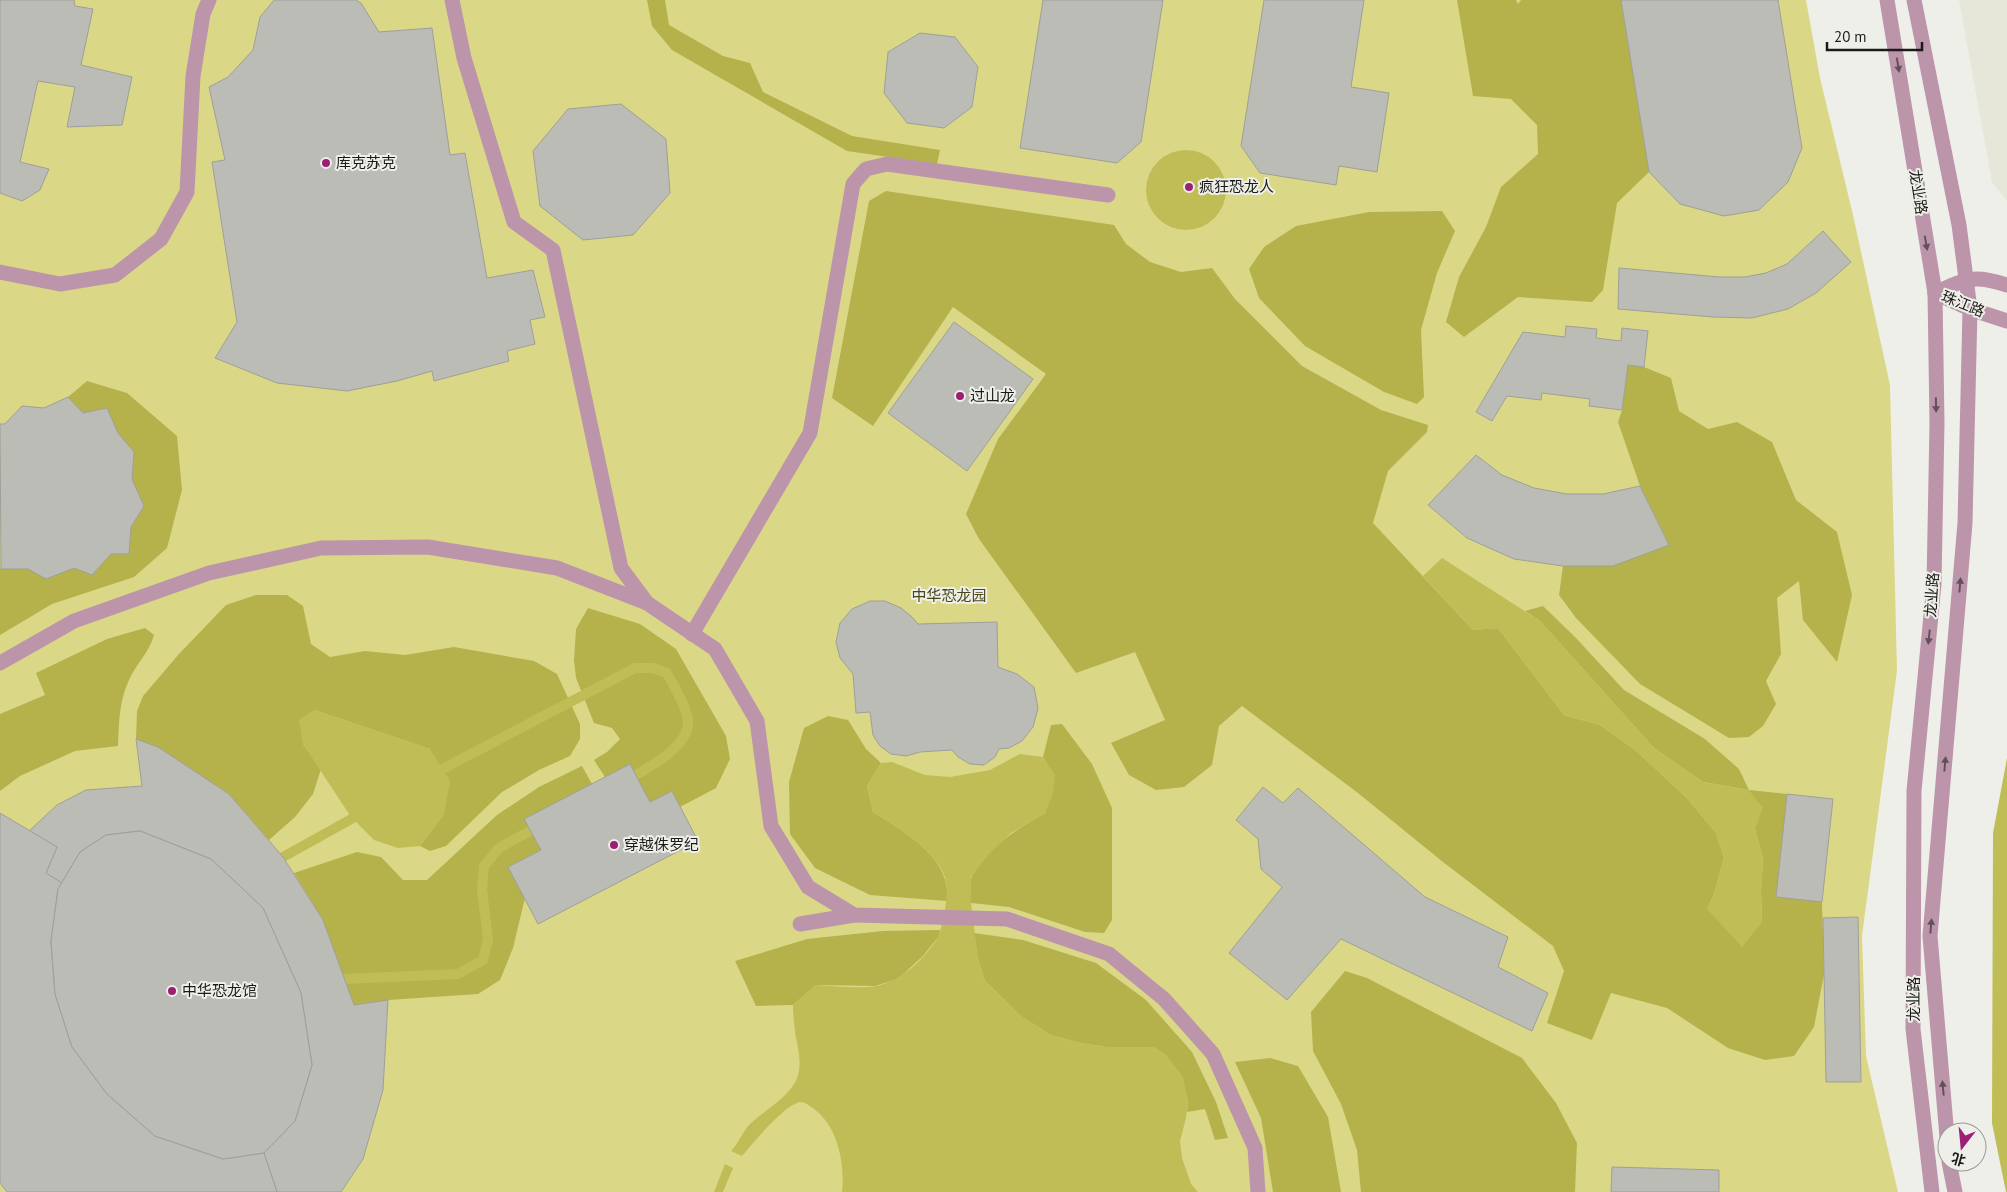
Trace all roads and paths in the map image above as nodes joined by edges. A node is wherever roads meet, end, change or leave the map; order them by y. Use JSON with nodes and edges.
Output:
{"nodes":[{"id":1,"x":209,"y":0,"type":"edge"},
{"id":2,"x":452,"y":0,"type":"edge"},
{"id":3,"x":1887,"y":0,"type":"edge"},
{"id":4,"x":1914,"y":0,"type":"edge"},
{"id":5,"x":1108,"y":194,"type":"dead end"},
{"id":6,"x":0,"y":272,"type":"edge"},
{"id":7,"x":1966,"y":278,"type":"junction"},
{"id":8,"x":2007,"y":285,"type":"edge"},
{"id":9,"x":1935,"y":292,"type":"junction"},
{"id":10,"x":1970,"y":309,"type":"junction"},
{"id":11,"x":2007,"y":321,"type":"edge"},
{"id":12,"x":647,"y":602,"type":"junction"},
{"id":13,"x":692,"y":634,"type":"junction"},
{"id":14,"x":0,"y":664,"type":"edge"},
{"id":15,"x":854,"y":915,"type":"junction"},
{"id":16,"x":800,"y":924,"type":"dead end"},
{"id":17,"x":1946,"y":1122,"type":"edge"},
{"id":18,"x":1952,"y":1172,"type":"edge"},
{"id":19,"x":1258,"y":1192,"type":"edge"},
{"id":20,"x":1932,"y":1192,"type":"edge"},
{"id":21,"x":1955,"y":1192,"type":"edge"}],
"edges":[{"from":1,"to":6,"type":"street"},
{"from":2,"to":12,"type":"street"},
{"from":3,"to":9,"type":"street","name":"龙业路","one_way":true},
{"from":4,"to":7,"type":"street","name":"龙业路"},
{"from":5,"to":13,"type":"street"},
{"from":7,"to":8,"type":"street","name":"珠江路"},
{"from":7,"to":9,"type":"street","name":"珠江路"},
{"from":7,"to":10,"type":"street","name":"龙业路"},
{"from":9,"to":10,"type":"street","name":"珠江路"},
{"from":9,"to":20,"type":"street","name":"龙业路","one_way":true},
{"from":10,"to":11,"type":"street","name":"珠江路"},
{"from":17,"to":10,"type":"street","name":"龙业路","one_way":true},
{"from":12,"to":13,"type":"street"},
{"from":12,"to":14,"type":"street"},
{"from":13,"to":15,"type":"street"},
{"from":15,"to":16,"type":"street"},
{"from":15,"to":19,"type":"street"},
{"from":18,"to":21,"type":"street"}]}
